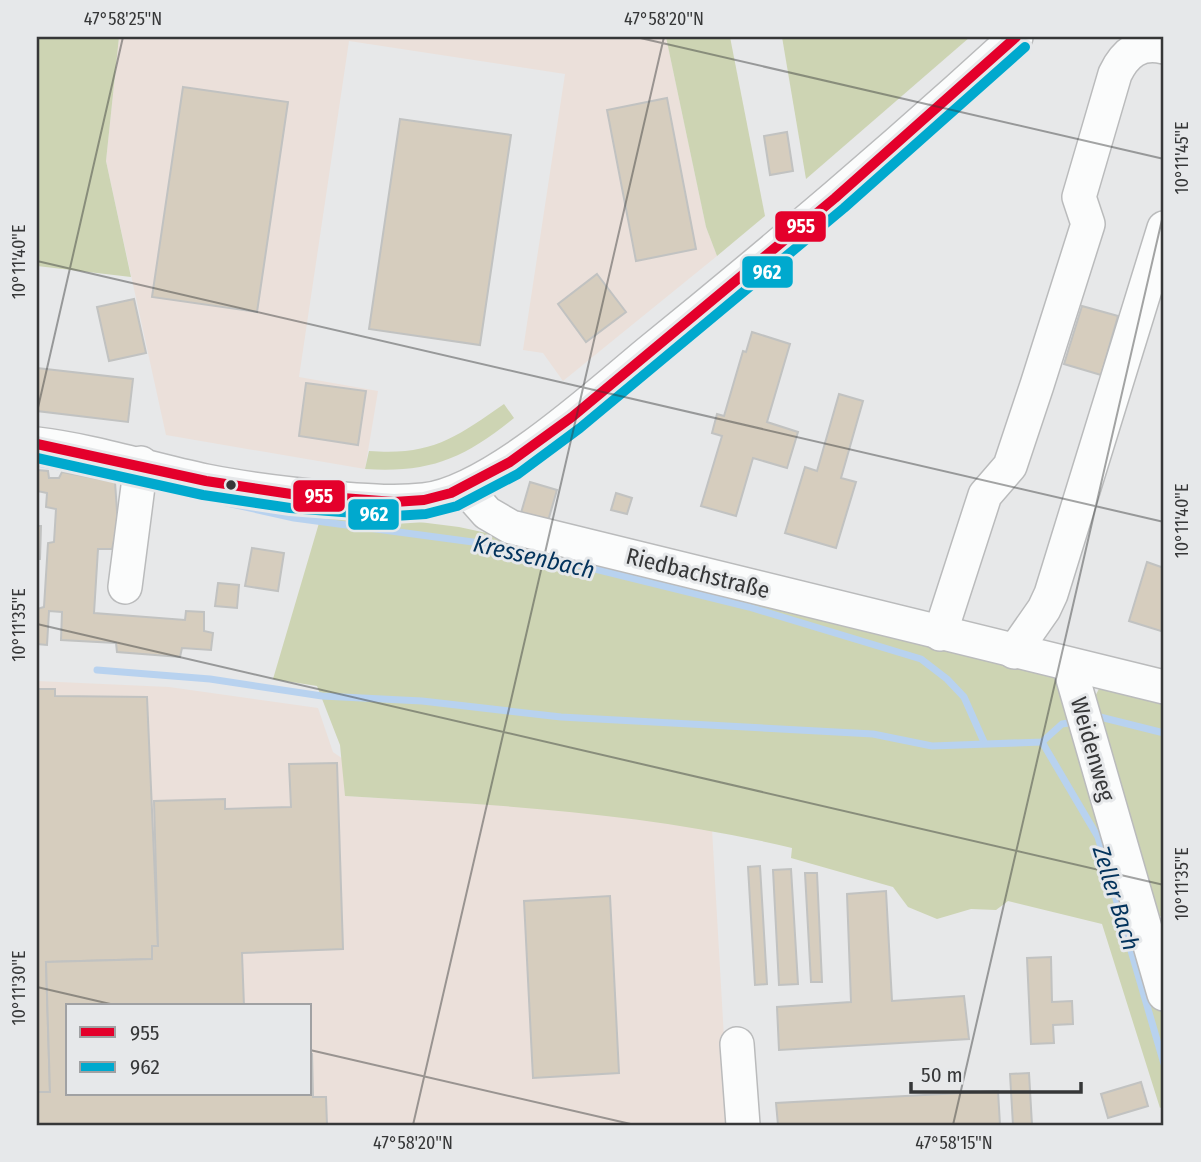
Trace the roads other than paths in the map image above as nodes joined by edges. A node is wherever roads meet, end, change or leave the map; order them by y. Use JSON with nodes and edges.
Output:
{"nodes":[{"id":1,"x":1016,"y":37,"type":"edge"},
{"id":2,"x":1164,"y":47,"type":"edge"},
{"id":3,"x":1164,"y":228,"type":"edge"},
{"id":4,"x":37,"y":444,"type":"edge"},
{"id":5,"x":139,"y":477,"type":"junction"},
{"id":6,"x":466,"y":489,"type":"junction"},
{"id":7,"x":125,"y":587,"type":"dead end"},
{"id":8,"x":940,"y":634,"type":"junction"},
{"id":9,"x":1014,"y":652,"type":"junction"},
{"id":10,"x":1069,"y":666,"type":"junction"},
{"id":11,"x":1164,"y":687,"type":"edge"},
{"id":12,"x":1152,"y":918,"type":"edge"},
{"id":13,"x":1162,"y":976,"type":"edge"},
{"id":14,"x":737,"y":1044,"type":"dead end"},
{"id":15,"x":743,"y":1125,"type":"edge"}],
"edges":[{"from":1,"to":6,"type":"street"},
{"from":2,"to":8,"type":"street"},
{"from":3,"to":9,"type":"street"},
{"from":4,"to":5,"type":"street"},
{"from":5,"to":6,"type":"street"},
{"from":5,"to":7,"type":"street"},
{"from":6,"to":8,"type":"street","name":"Riedbachstraße"},
{"from":8,"to":9,"type":"street","name":"Riedbachstraße"},
{"from":9,"to":10,"type":"street","name":"Riedbachstraße"},
{"from":10,"to":11,"type":"street","name":"Riedbachstraße"},
{"from":10,"to":12,"type":"street","name":"Weidenweg"},
{"from":12,"to":13,"type":"street","name":"Weidenweg"},
{"from":14,"to":15,"type":"street"}]}
